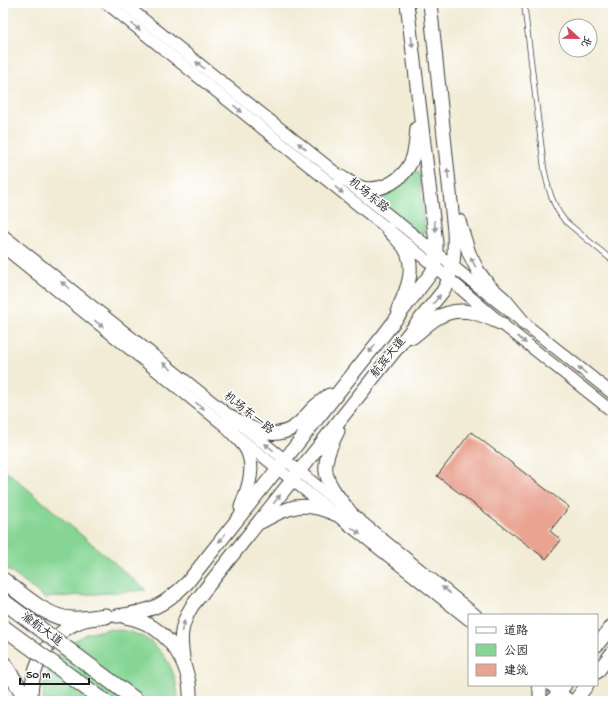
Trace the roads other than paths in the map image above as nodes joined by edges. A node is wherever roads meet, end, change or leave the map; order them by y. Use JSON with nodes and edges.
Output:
{"nodes":[{"id":1,"x":106,"y":3,"type":"edge"},
{"id":2,"x":122,"y":3,"type":"edge"},
{"id":3,"x":407,"y":3,"type":"edge"},
{"id":4,"x":430,"y":3,"type":"edge"},
{"id":5,"x":524,"y":3,"type":"edge"},
{"id":6,"x":419,"y":98,"type":"junction"},
{"id":7,"x":341,"y":177,"type":"junction"},
{"id":8,"x":450,"y":193,"type":"junction"},
{"id":9,"x":387,"y":228,"type":"junction"},
{"id":10,"x":3,"y":235,"type":"edge"},
{"id":11,"x":7,"y":250,"type":"edge"},
{"id":12,"x":436,"y":260,"type":"junction"},
{"id":13,"x":613,"y":261,"type":"edge"},
{"id":14,"x":451,"y":273,"type":"junction"},
{"id":15,"x":397,"y":318,"type":"junction"},
{"id":16,"x":502,"y":324,"type":"junction"},
{"id":17,"x":524,"y":324,"type":"junction"},
{"id":18,"x":386,"y":332,"type":"junction"},
{"id":19,"x":389,"y":358,"type":"junction"},
{"id":20,"x":347,"y":380,"type":"junction"},
{"id":21,"x":613,"y":394,"type":"edge"},
{"id":22,"x":351,"y":406,"type":"junction"},
{"id":23,"x":613,"y":412,"type":"edge"},
{"id":24,"x":229,"y":422,"type":"junction"},
{"id":25,"x":281,"y":463,"type":"junction"},
{"id":26,"x":296,"y":475,"type":"junction"},
{"id":27,"x":351,"y":513,"type":"junction"},
{"id":28,"x":335,"y":514,"type":"junction"},
{"id":29,"x":237,"y":518,"type":"junction"},
{"id":30,"x":256,"y":525,"type":"junction"},
{"id":31,"x":3,"y":580,"type":"edge"},
{"id":32,"x":3,"y":601,"type":"edge"},
{"id":33,"x":475,"y":614,"type":"edge"},
{"id":34,"x":112,"y":616,"type":"junction"},
{"id":35,"x":468,"y":619,"type":"edge"},
{"id":36,"x":613,"y":624,"type":"edge"},
{"id":37,"x":3,"y":627,"type":"edge"},
{"id":38,"x":598,"y":635,"type":"edge"},
{"id":39,"x":598,"y":644,"type":"edge"},
{"id":40,"x":613,"y":652,"type":"edge"},
{"id":41,"x":3,"y":662,"type":"edge"},
{"id":42,"x":185,"y":669,"type":"junction"},
{"id":43,"x":598,"y":671,"type":"edge"},
{"id":44,"x":538,"y":686,"type":"edge"},
{"id":45,"x":586,"y":686,"type":"edge"},
{"id":46,"x":559,"y":689,"type":"edge"},
{"id":47,"x":574,"y":700,"type":"edge"},
{"id":48,"x":30,"y":701,"type":"edge"},
{"id":49,"x":104,"y":701,"type":"edge"},
{"id":50,"x":137,"y":701,"type":"edge"},
{"id":51,"x":190,"y":701,"type":"edge"},
{"id":52,"x":196,"y":701,"type":"edge"},
{"id":53,"x":540,"y":701,"type":"edge"}],
"edges":[{"from":1,"to":9,"type":"street","name":"机场东路","one_way":true},
{"from":7,"to":2,"type":"street","name":"机场东路","one_way":true},
{"from":3,"to":6,"type":"main road","one_way":true},
{"from":8,"to":4,"type":"main road","name":"航宾大道","one_way":true},
{"from":5,"to":13,"type":"lane"},
{"from":6,"to":7,"type":"main road"},
{"from":6,"to":12,"type":"main road","one_way":true},
{"from":7,"to":12,"type":"street","name":"机场东路"},
{"from":8,"to":14,"type":"main road","name":"航宾大道"},
{"from":17,"to":8,"type":"main road","one_way":true},
{"from":9,"to":12,"type":"street","name":"机场东路"},
{"from":9,"to":18,"type":"main road"},
{"from":10,"to":11,"type":"street","name":"机场东一路"},
{"from":11,"to":24,"type":"street","name":"机场东一路"},
{"from":12,"to":14,"type":"street","name":"机场东路"},
{"from":12,"to":15,"type":"main road","name":"航宾大道"},
{"from":14,"to":16,"type":"street","name":"机场东路"},
{"from":14,"to":17,"type":"street","name":"机场东路"},
{"from":19,"to":14,"type":"main road","name":"航宾大道","one_way":true},
{"from":15,"to":18,"type":"main road","name":"航宾大道"},
{"from":15,"to":19,"type":"main road"},
{"from":16,"to":19,"type":"main road"},
{"from":16,"to":23,"type":"street","name":"机场东路","one_way":true},
{"from":21,"to":17,"type":"street","name":"机场东路","one_way":true},
{"from":18,"to":20,"type":"main road","name":"航宾大道","one_way":true},
{"from":19,"to":22,"type":"main road","name":"航宾大道"},
{"from":20,"to":24,"type":"main road"},
{"from":20,"to":25,"type":"main road","name":"航宾大道"},
{"from":22,"to":26,"type":"main road","name":"航宾大道"},
{"from":22,"to":27,"type":"main road"},
{"from":24,"to":25,"type":"street","name":"机场东一路"},
{"from":24,"to":29,"type":"main road"},
{"from":25,"to":26,"type":"street","name":"机场东一路"},
{"from":25,"to":29,"type":"main road","name":"航宾大道"},
{"from":26,"to":27,"type":"street","name":"机场东一路"},
{"from":26,"to":28,"type":"street","name":"机场东一路"},
{"from":30,"to":26,"type":"main road","name":"航宾大道","one_way":true},
{"from":33,"to":27,"type":"street","name":"机场东一路","one_way":true},
{"from":28,"to":30,"type":"main road"},
{"from":28,"to":35,"type":"street","name":"机场东一路","one_way":true},
{"from":29,"to":34,"type":"main road","name":"航宾大道","one_way":true},
{"from":42,"to":30,"type":"main road","name":"航宾大道","one_way":true},
{"from":31,"to":34,"type":"highway"},
{"from":32,"to":50,"type":"highway","name":"渝航大道","bridge":true},
{"from":34,"to":42,"type":"main road"},
{"from":34,"to":48,"type":"main road","name":"航宾大道"},
{"from":36,"to":38,"type":"main road"},
{"from":36,"to":39,"type":"main road"},
{"from":37,"to":49,"type":"highway","name":"渝航大道","bridge":true},
{"from":40,"to":43,"type":"main road"},
{"from":41,"to":48,"type":"highway"},
{"from":42,"to":51,"type":"main road"},
{"from":42,"to":52,"type":"main road"},
{"from":44,"to":53,"type":"main road"},
{"from":45,"to":47,"type":"main road"},
{"from":46,"to":47,"type":"street"}]}
